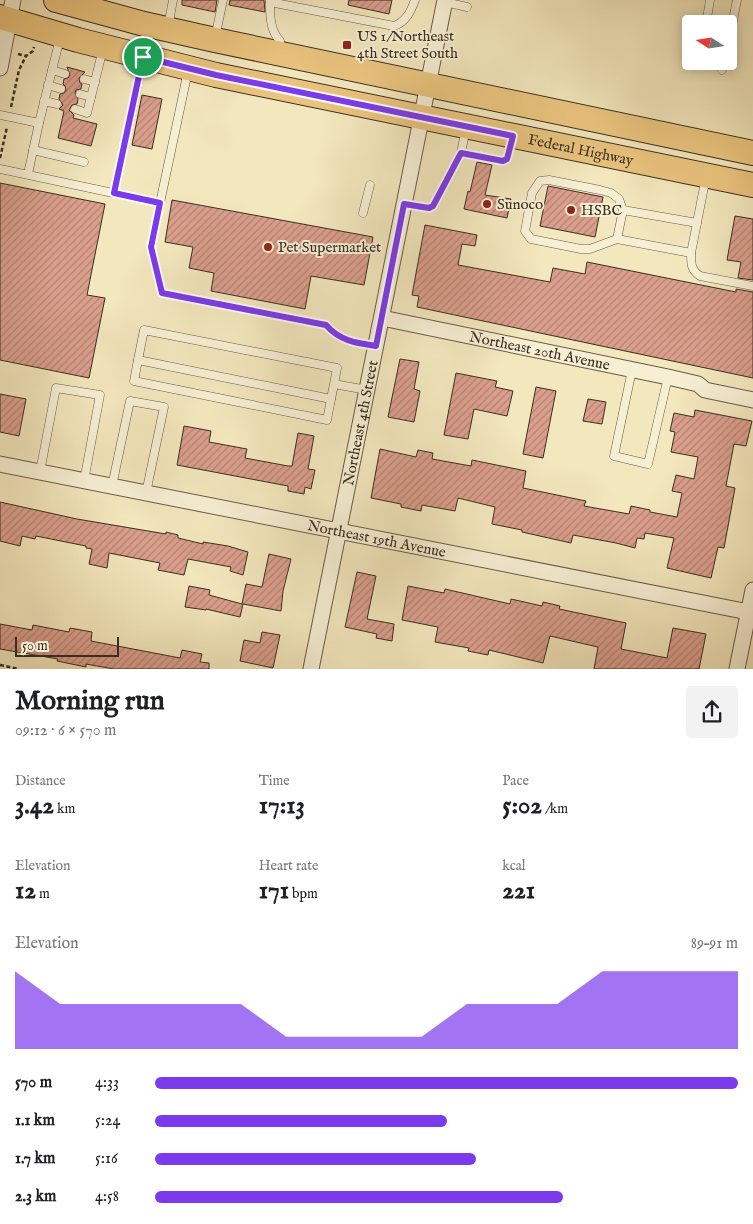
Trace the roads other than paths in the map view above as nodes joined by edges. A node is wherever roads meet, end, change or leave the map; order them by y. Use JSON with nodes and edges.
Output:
{"nodes":[{"id":1,"x":56,"y":0,"type":"edge"},
{"id":2,"x":173,"y":0,"type":"edge"},
{"id":3,"x":223,"y":0,"type":"edge"},
{"id":4,"x":415,"y":0,"type":"edge"},
{"id":5,"x":710,"y":0,"type":"edge"},
{"id":6,"x":737,"y":0,"type":"edge"},
{"id":7,"x":270,"y":1,"type":"edge"},
{"id":8,"x":445,"y":1,"type":"edge"},
{"id":9,"x":467,"y":7,"type":"dead end"},
{"id":10,"x":8,"y":12,"type":"edge"},
{"id":11,"x":708,"y":15,"type":"edge"},
{"id":12,"x":734,"y":15,"type":"edge"},
{"id":13,"x":167,"y":29,"type":"junction"},
{"id":14,"x":60,"y":35,"type":"junction"},
{"id":15,"x":215,"y":40,"type":"junction"},
{"id":16,"x":104,"y":47,"type":"junction"},
{"id":17,"x":278,"y":53,"type":"junction"},
{"id":18,"x":143,"y":57,"type":"junction"},
{"id":19,"x":0,"y":68,"type":"edge"},
{"id":20,"x":189,"y":69,"type":"junction"},
{"id":21,"x":52,"y":70,"type":"junction"},
{"id":22,"x":65,"y":74,"type":"dead end"},
{"id":23,"x":84,"y":79,"type":"dead end"},
{"id":24,"x":95,"y":82,"type":"junction"},
{"id":25,"x":48,"y":85,"type":"junction"},
{"id":26,"x":428,"y":85,"type":"junction"},
{"id":27,"x":61,"y":89,"type":"dead end"},
{"id":28,"x":80,"y":94,"type":"dead end"},
{"id":29,"x":91,"y":97,"type":"junction"},
{"id":30,"x":44,"y":101,"type":"junction"},
{"id":31,"x":57,"y":104,"type":"dead end"},
{"id":32,"x":76,"y":109,"type":"dead end"},
{"id":33,"x":0,"y":115,"type":"edge"},
{"id":34,"x":421,"y":116,"type":"junction"},
{"id":35,"x":39,"y":123,"type":"junction"},
{"id":36,"x":467,"y":126,"type":"junction"},
{"id":37,"x":513,"y":136,"type":"junction"},
{"id":38,"x":33,"y":150,"type":"junction"},
{"id":39,"x":461,"y":153,"type":"junction"},
{"id":40,"x":753,"y":153,"type":"edge"},
{"id":41,"x":84,"y":162,"type":"dead end"},
{"id":42,"x":0,"y":168,"type":"edge"},
{"id":43,"x":28,"y":174,"type":"junction"},
{"id":44,"x":706,"y":174,"type":"junction"},
{"id":45,"x":753,"y":184,"type":"edge"},
{"id":46,"x":370,"y":185,"type":"dead end"},
{"id":47,"x":114,"y":193,"type":"junction"},
{"id":48,"x":160,"y":203,"type":"junction"},
{"id":49,"x":404,"y":204,"type":"junction"},
{"id":50,"x":623,"y":210,"type":"junction"},
{"id":51,"x":363,"y":213,"type":"dead end"},
{"id":52,"x":697,"y":223,"type":"junction"},
{"id":53,"x":617,"y":239,"type":"junction"},
{"id":54,"x":691,"y":253,"type":"junction"},
{"id":55,"x":753,"y":286,"type":"edge"},
{"id":56,"x":382,"y":318,"type":"junction"},
{"id":57,"x":376,"y":346,"type":"junction"},
{"id":58,"x":138,"y":360,"type":"junction"},
{"id":59,"x":632,"y":370,"type":"junction"},
{"id":60,"x":668,"y":377,"type":"junction"},
{"id":61,"x":334,"y":384,"type":"junction"},
{"id":62,"x":698,"y":384,"type":"junction"},
{"id":63,"x":367,"y":390,"type":"junction"},
{"id":64,"x":753,"y":390,"type":"edge"},
{"id":65,"x":331,"y":399,"type":"junction"},
{"id":66,"x":753,"y":400,"type":"edge"},
{"id":67,"x":0,"y":464,"type":"edge"},
{"id":68,"x":40,"y":472,"type":"junction"},
{"id":69,"x":84,"y":481,"type":"junction"},
{"id":70,"x":112,"y":486,"type":"junction"},
{"id":71,"x":146,"y":493,"type":"junction"},
{"id":72,"x":339,"y":531,"type":"junction"},
{"id":73,"x":753,"y":590,"type":"edge"},
{"id":74,"x":751,"y":612,"type":"edge"},
{"id":75,"x":311,"y":669,"type":"edge"},
{"id":76,"x":737,"y":669,"type":"edge"}],
"edges":[{"from":1,"to":13,"type":"main road"},
{"from":2,"to":13,"type":"lane"},
{"from":3,"to":15,"type":"lane"},
{"from":4,"to":7,"type":"lane"},
{"from":5,"to":11,"type":"lane"},
{"from":6,"to":12,"type":"lane"},
{"from":7,"to":17,"type":"lane"},
{"from":8,"to":9,"type":"lane"},
{"from":8,"to":26,"type":"street","name":"Northeast 4th Street"},
{"from":10,"to":14,"type":"main road","name":"Federal Highway"},
{"from":10,"to":19,"type":"street"},
{"from":13,"to":15,"type":"main road"},
{"from":14,"to":16,"type":"main road","name":"Federal Highway"},
{"from":14,"to":21,"type":"lane"},
{"from":15,"to":17,"type":"main road"},
{"from":16,"to":18,"type":"main road","name":"Federal Highway"},
{"from":16,"to":24,"type":"lane"},
{"from":17,"to":26,"type":"main road"},
{"from":18,"to":20,"type":"main road","name":"Federal Highway"},
{"from":18,"to":47,"type":"lane"},
{"from":20,"to":34,"type":"main road","name":"Federal Highway"},
{"from":20,"to":48,"type":"lane"},
{"from":21,"to":22,"type":"lane"},
{"from":21,"to":25,"type":"lane"},
{"from":23,"to":24,"type":"lane"},
{"from":24,"to":29,"type":"lane"},
{"from":25,"to":27,"type":"lane"},
{"from":25,"to":30,"type":"lane"},
{"from":26,"to":34,"type":"street","name":"Northeast 4th Street"},
{"from":26,"to":40,"type":"main road"},
{"from":28,"to":29,"type":"lane"},
{"from":29,"to":32,"type":"lane"},
{"from":30,"to":31,"type":"lane"},
{"from":30,"to":35,"type":"lane"},
{"from":33,"to":35,"type":"lane"},
{"from":34,"to":36,"type":"main road","name":"Federal Highway"},
{"from":34,"to":49,"type":"street","name":"Northeast 4th Street"},
{"from":35,"to":38,"type":"lane"},
{"from":36,"to":37,"type":"main road","name":"Federal Highway"},
{"from":36,"to":39,"type":"lane"},
{"from":37,"to":39,"type":"lane"},
{"from":37,"to":44,"type":"main road","name":"Federal Highway"},
{"from":38,"to":41,"type":"lane"},
{"from":38,"to":43,"type":"lane"},
{"from":39,"to":49,"type":"lane"},
{"from":42,"to":43,"type":"lane"},
{"from":43,"to":47,"type":"lane"},
{"from":44,"to":45,"type":"main road","name":"Federal Highway"},
{"from":44,"to":52,"type":"lane"},
{"from":46,"to":51,"type":"lane"},
{"from":47,"to":48,"type":"lane"},
{"from":48,"to":57,"type":"lane"},
{"from":49,"to":56,"type":"street","name":"Northeast 4th Street"},
{"from":50,"to":52,"type":"lane"},
{"from":50,"to":53,"type":"lane"},
{"from":50,"to":53,"type":"lane"},
{"from":52,"to":54,"type":"lane"},
{"from":53,"to":54,"type":"lane"},
{"from":54,"to":55,"type":"lane"},
{"from":56,"to":57,"type":"street","name":"Northeast 4th Street"},
{"from":56,"to":59,"type":"street","name":"Northeast 20th Avenue"},
{"from":57,"to":63,"type":"street","name":"Northeast 4th Street"},
{"from":58,"to":61,"type":"lane"},
{"from":58,"to":65,"type":"lane"},
{"from":58,"to":65,"type":"lane"},
{"from":59,"to":60,"type":"street","name":"Northeast 20th Avenue"},
{"from":59,"to":60,"type":"lane"},
{"from":60,"to":62,"type":"street","name":"Northeast 20th Avenue"},
{"from":61,"to":63,"type":"lane"},
{"from":61,"to":65,"type":"lane"},
{"from":62,"to":64,"type":"street","name":"Northeast 20th Avenue"},
{"from":62,"to":66,"type":"street","name":"Northeast 20th Avenue"},
{"from":63,"to":72,"type":"street","name":"Northeast 4th Street"},
{"from":67,"to":68,"type":"street","name":"Northeast 19th Avenue"},
{"from":68,"to":69,"type":"street","name":"Northeast 19th Avenue"},
{"from":68,"to":69,"type":"lane"},
{"from":69,"to":70,"type":"street","name":"Northeast 19th Avenue"},
{"from":70,"to":71,"type":"street","name":"Northeast 19th Avenue"},
{"from":70,"to":71,"type":"lane"},
{"from":71,"to":72,"type":"street","name":"Northeast 19th Avenue"},
{"from":72,"to":74,"type":"street","name":"Northeast 19th Avenue"},
{"from":72,"to":75,"type":"street","name":"Northeast 4th Street"},
{"from":73,"to":74,"type":"street"},
{"from":74,"to":76,"type":"street"}]}
